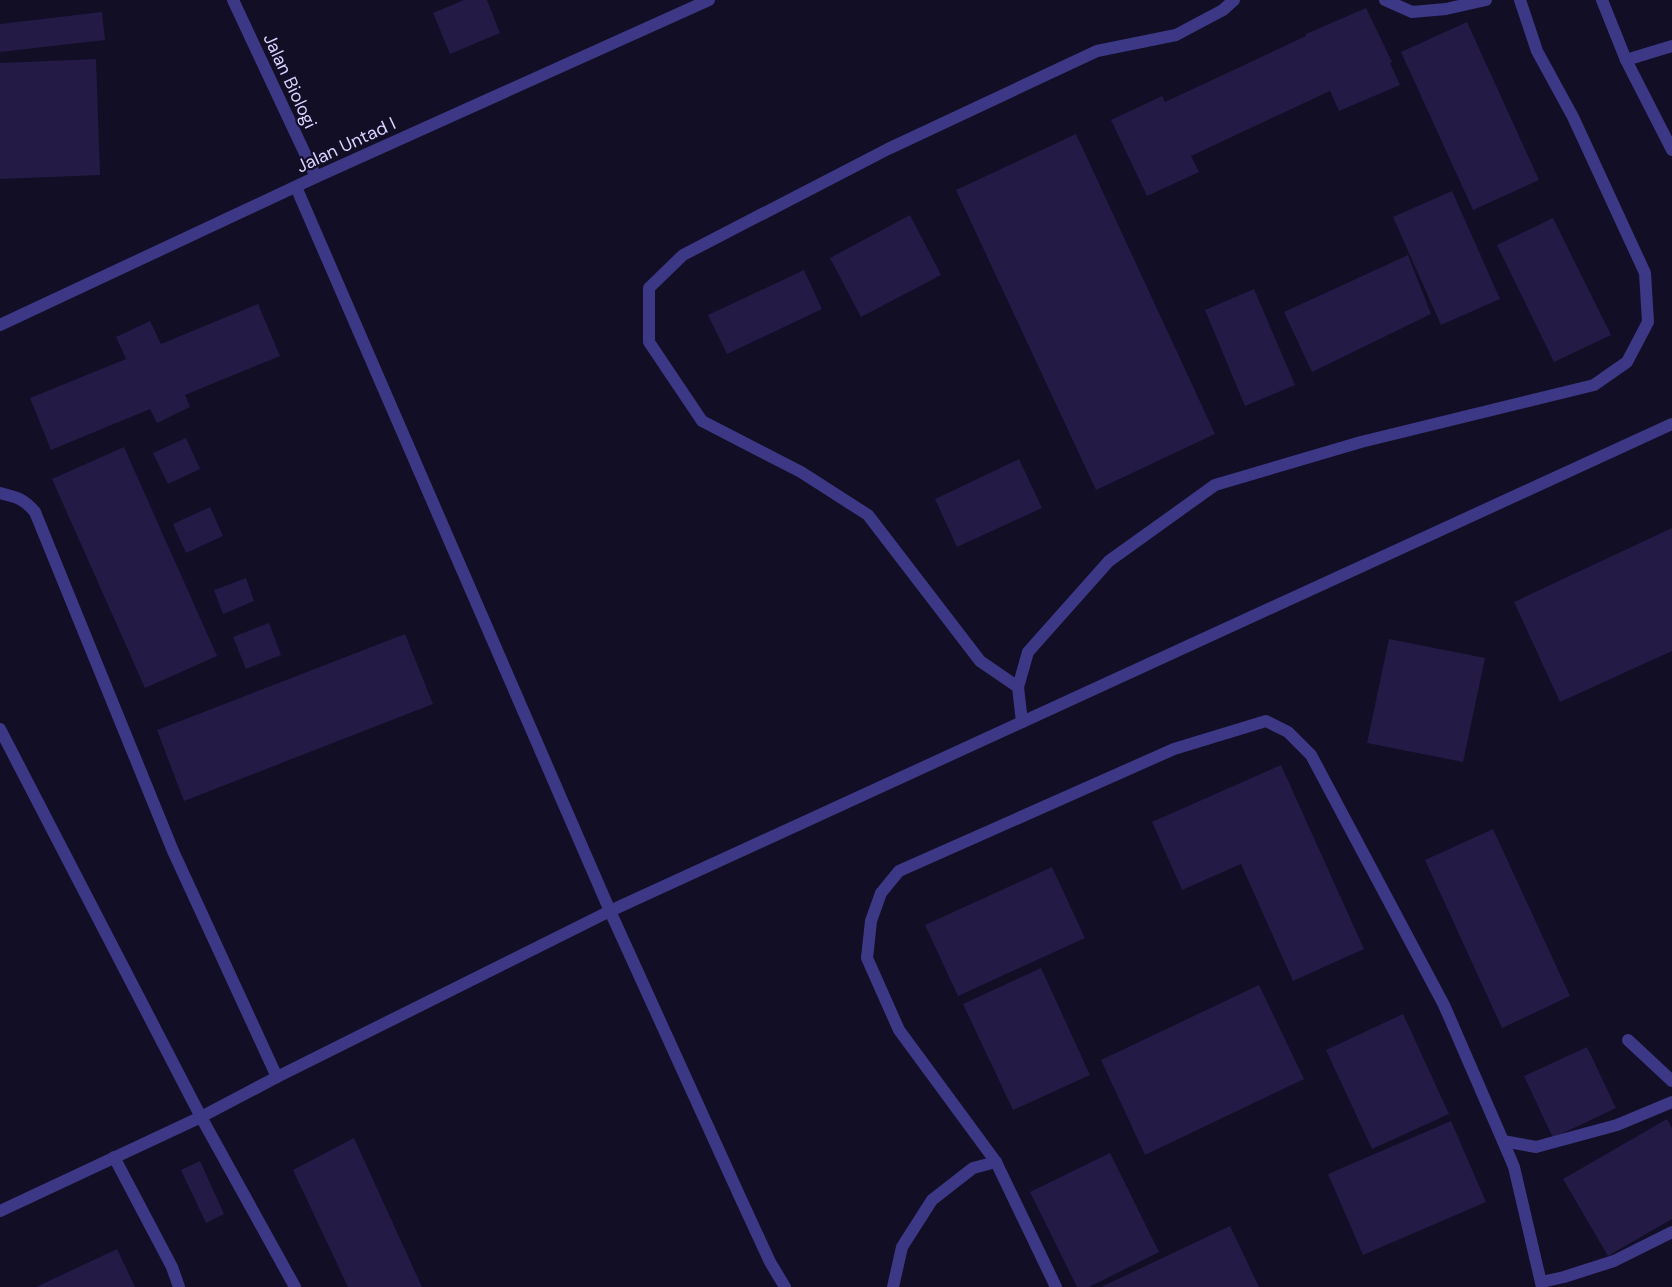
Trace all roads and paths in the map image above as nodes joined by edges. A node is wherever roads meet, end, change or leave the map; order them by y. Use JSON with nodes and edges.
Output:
{"nodes":[{"id":1,"x":233,"y":0,"type":"edge"},
{"id":2,"x":709,"y":0,"type":"edge"},
{"id":3,"x":1234,"y":0,"type":"edge"},
{"id":4,"x":1385,"y":0,"type":"edge"},
{"id":5,"x":1486,"y":0,"type":"edge"},
{"id":6,"x":1520,"y":0,"type":"edge"},
{"id":7,"x":1602,"y":0,"type":"edge"},
{"id":8,"x":1672,"y":46,"type":"edge"},
{"id":9,"x":1626,"y":60,"type":"junction"},
{"id":10,"x":1666,"y":122,"type":"edge"},
{"id":11,"x":1672,"y":150,"type":"edge"},
{"id":12,"x":316,"y":177,"type":"junction"},
{"id":13,"x":296,"y":187,"type":"junction"},
{"id":14,"x":0,"y":325,"type":"edge"},
{"id":15,"x":1672,"y":424,"type":"edge"},
{"id":16,"x":0,"y":493,"type":"edge"},
{"id":17,"x":1018,"y":687,"type":"junction"},
{"id":18,"x":1022,"y":722,"type":"junction"},
{"id":19,"x":0,"y":729,"type":"edge"},
{"id":20,"x":6,"y":753,"type":"edge"},
{"id":21,"x":610,"y":911,"type":"junction"},
{"id":22,"x":1628,"y":1040,"type":"dead end"},
{"id":23,"x":277,"y":1077,"type":"junction"},
{"id":24,"x":1672,"y":1081,"type":"edge"},
{"id":25,"x":1672,"y":1102,"type":"edge"},
{"id":26,"x":201,"y":1117,"type":"junction"},
{"id":27,"x":1503,"y":1141,"type":"junction"},
{"id":28,"x":114,"y":1157,"type":"junction"},
{"id":29,"x":996,"y":1162,"type":"junction"},
{"id":30,"x":0,"y":1211,"type":"edge"},
{"id":31,"x":1672,"y":1232,"type":"edge"},
{"id":32,"x":1542,"y":1285,"type":"edge"},
{"id":33,"x":178,"y":1287,"type":"edge"},
{"id":34,"x":296,"y":1287,"type":"edge"},
{"id":35,"x":785,"y":1287,"type":"edge"},
{"id":36,"x":893,"y":1287,"type":"edge"},
{"id":37,"x":1056,"y":1287,"type":"edge"}],
"edges":[{"from":1,"to":12,"type":"street","name":"Jalan Biologi"},
{"from":2,"to":12,"type":"street","name":"Jalan Untad I"},
{"from":3,"to":17,"type":"street"},
{"from":4,"to":5,"type":"street"},
{"from":6,"to":17,"type":"street"},
{"from":7,"to":9,"type":"street"},
{"from":8,"to":9,"type":"street"},
{"from":9,"to":10,"type":"street"},
{"from":10,"to":11,"type":"street"},
{"from":12,"to":13,"type":"street","name":"Jalan Untad I"},
{"from":13,"to":14,"type":"street","name":"Jalan Untad I"},
{"from":13,"to":21,"type":"street"},
{"from":15,"to":18,"type":"street"},
{"from":16,"to":23,"type":"street"},
{"from":17,"to":18,"type":"street"},
{"from":18,"to":21,"type":"street"},
{"from":19,"to":20,"type":"street"},
{"from":20,"to":26,"type":"street"},
{"from":21,"to":23,"type":"street"},
{"from":21,"to":35,"type":"street"},
{"from":22,"to":24,"type":"street"},
{"from":23,"to":26,"type":"street"},
{"from":25,"to":27,"type":"street"},
{"from":26,"to":28,"type":"street"},
{"from":26,"to":34,"type":"street"},
{"from":27,"to":29,"type":"street"},
{"from":27,"to":32,"type":"street"},
{"from":28,"to":30,"type":"street"},
{"from":28,"to":33,"type":"street"},
{"from":29,"to":36,"type":"street"},
{"from":29,"to":37,"type":"street"},
{"from":31,"to":32,"type":"street"}]}
